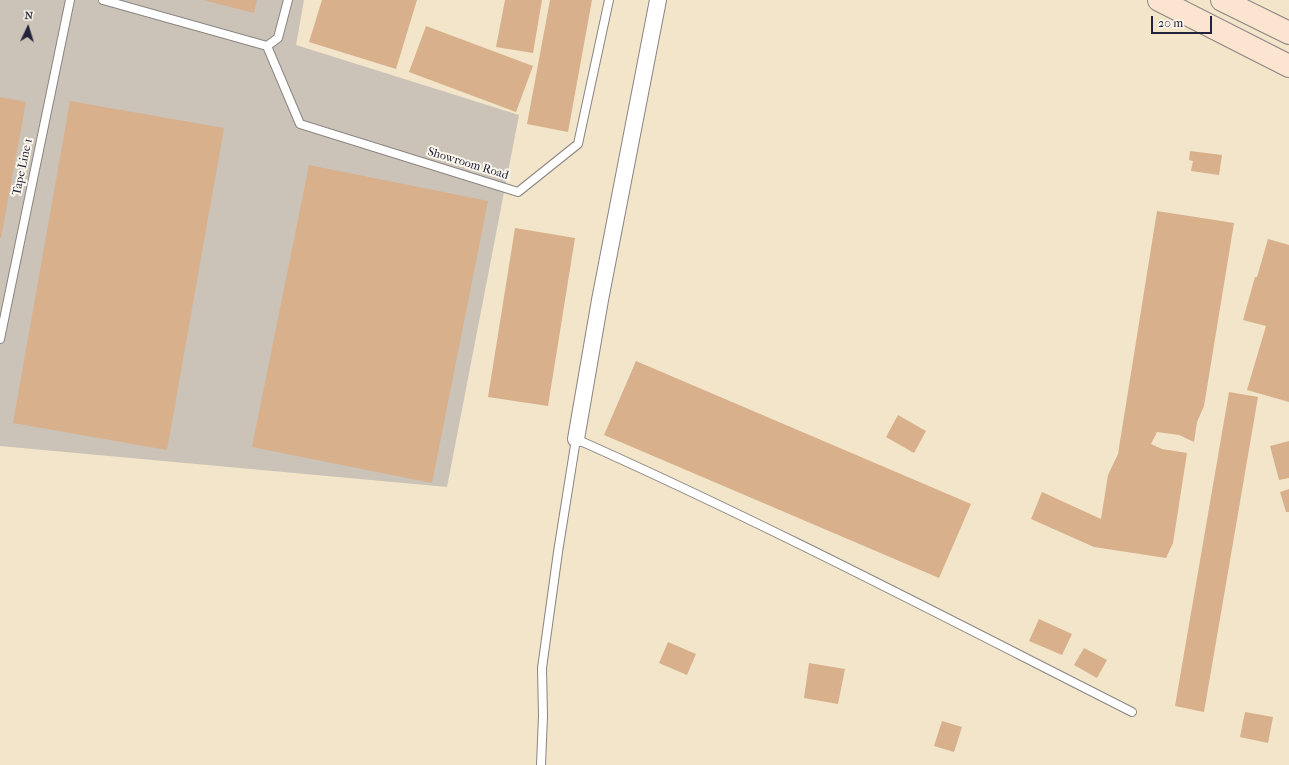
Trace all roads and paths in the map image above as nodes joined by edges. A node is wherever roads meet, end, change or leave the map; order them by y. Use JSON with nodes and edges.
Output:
{"nodes":[{"id":1,"x":70,"y":0,"type":"edge"},
{"id":2,"x":103,"y":0,"type":"edge"},
{"id":3,"x":288,"y":0,"type":"edge"},
{"id":4,"x":609,"y":0,"type":"edge"},
{"id":5,"x":658,"y":0,"type":"edge"},
{"id":6,"x":1158,"y":0,"type":"edge"},
{"id":7,"x":1222,"y":0,"type":"edge"},
{"id":8,"x":1289,"y":33,"type":"edge"},
{"id":9,"x":267,"y":46,"type":"junction"},
{"id":10,"x":1289,"y":66,"type":"edge"},
{"id":11,"x":0,"y":339,"type":"edge"},
{"id":12,"x":576,"y":439,"type":"junction"},
{"id":13,"x":1132,"y":712,"type":"dead end"},
{"id":14,"x":541,"y":765,"type":"edge"}],
"edges":[{"from":1,"to":11,"type":"lane","name":"Tape Line 1"},
{"from":2,"to":9,"type":"lane"},
{"from":3,"to":9,"type":"lane"},
{"from":4,"to":9,"type":"lane","name":"Showroom Road"},
{"from":5,"to":12,"type":"street"},
{"from":6,"to":10,"type":"main road"},
{"from":7,"to":8,"type":"main road"},
{"from":12,"to":13,"type":"lane"},
{"from":12,"to":14,"type":"lane"}]}
